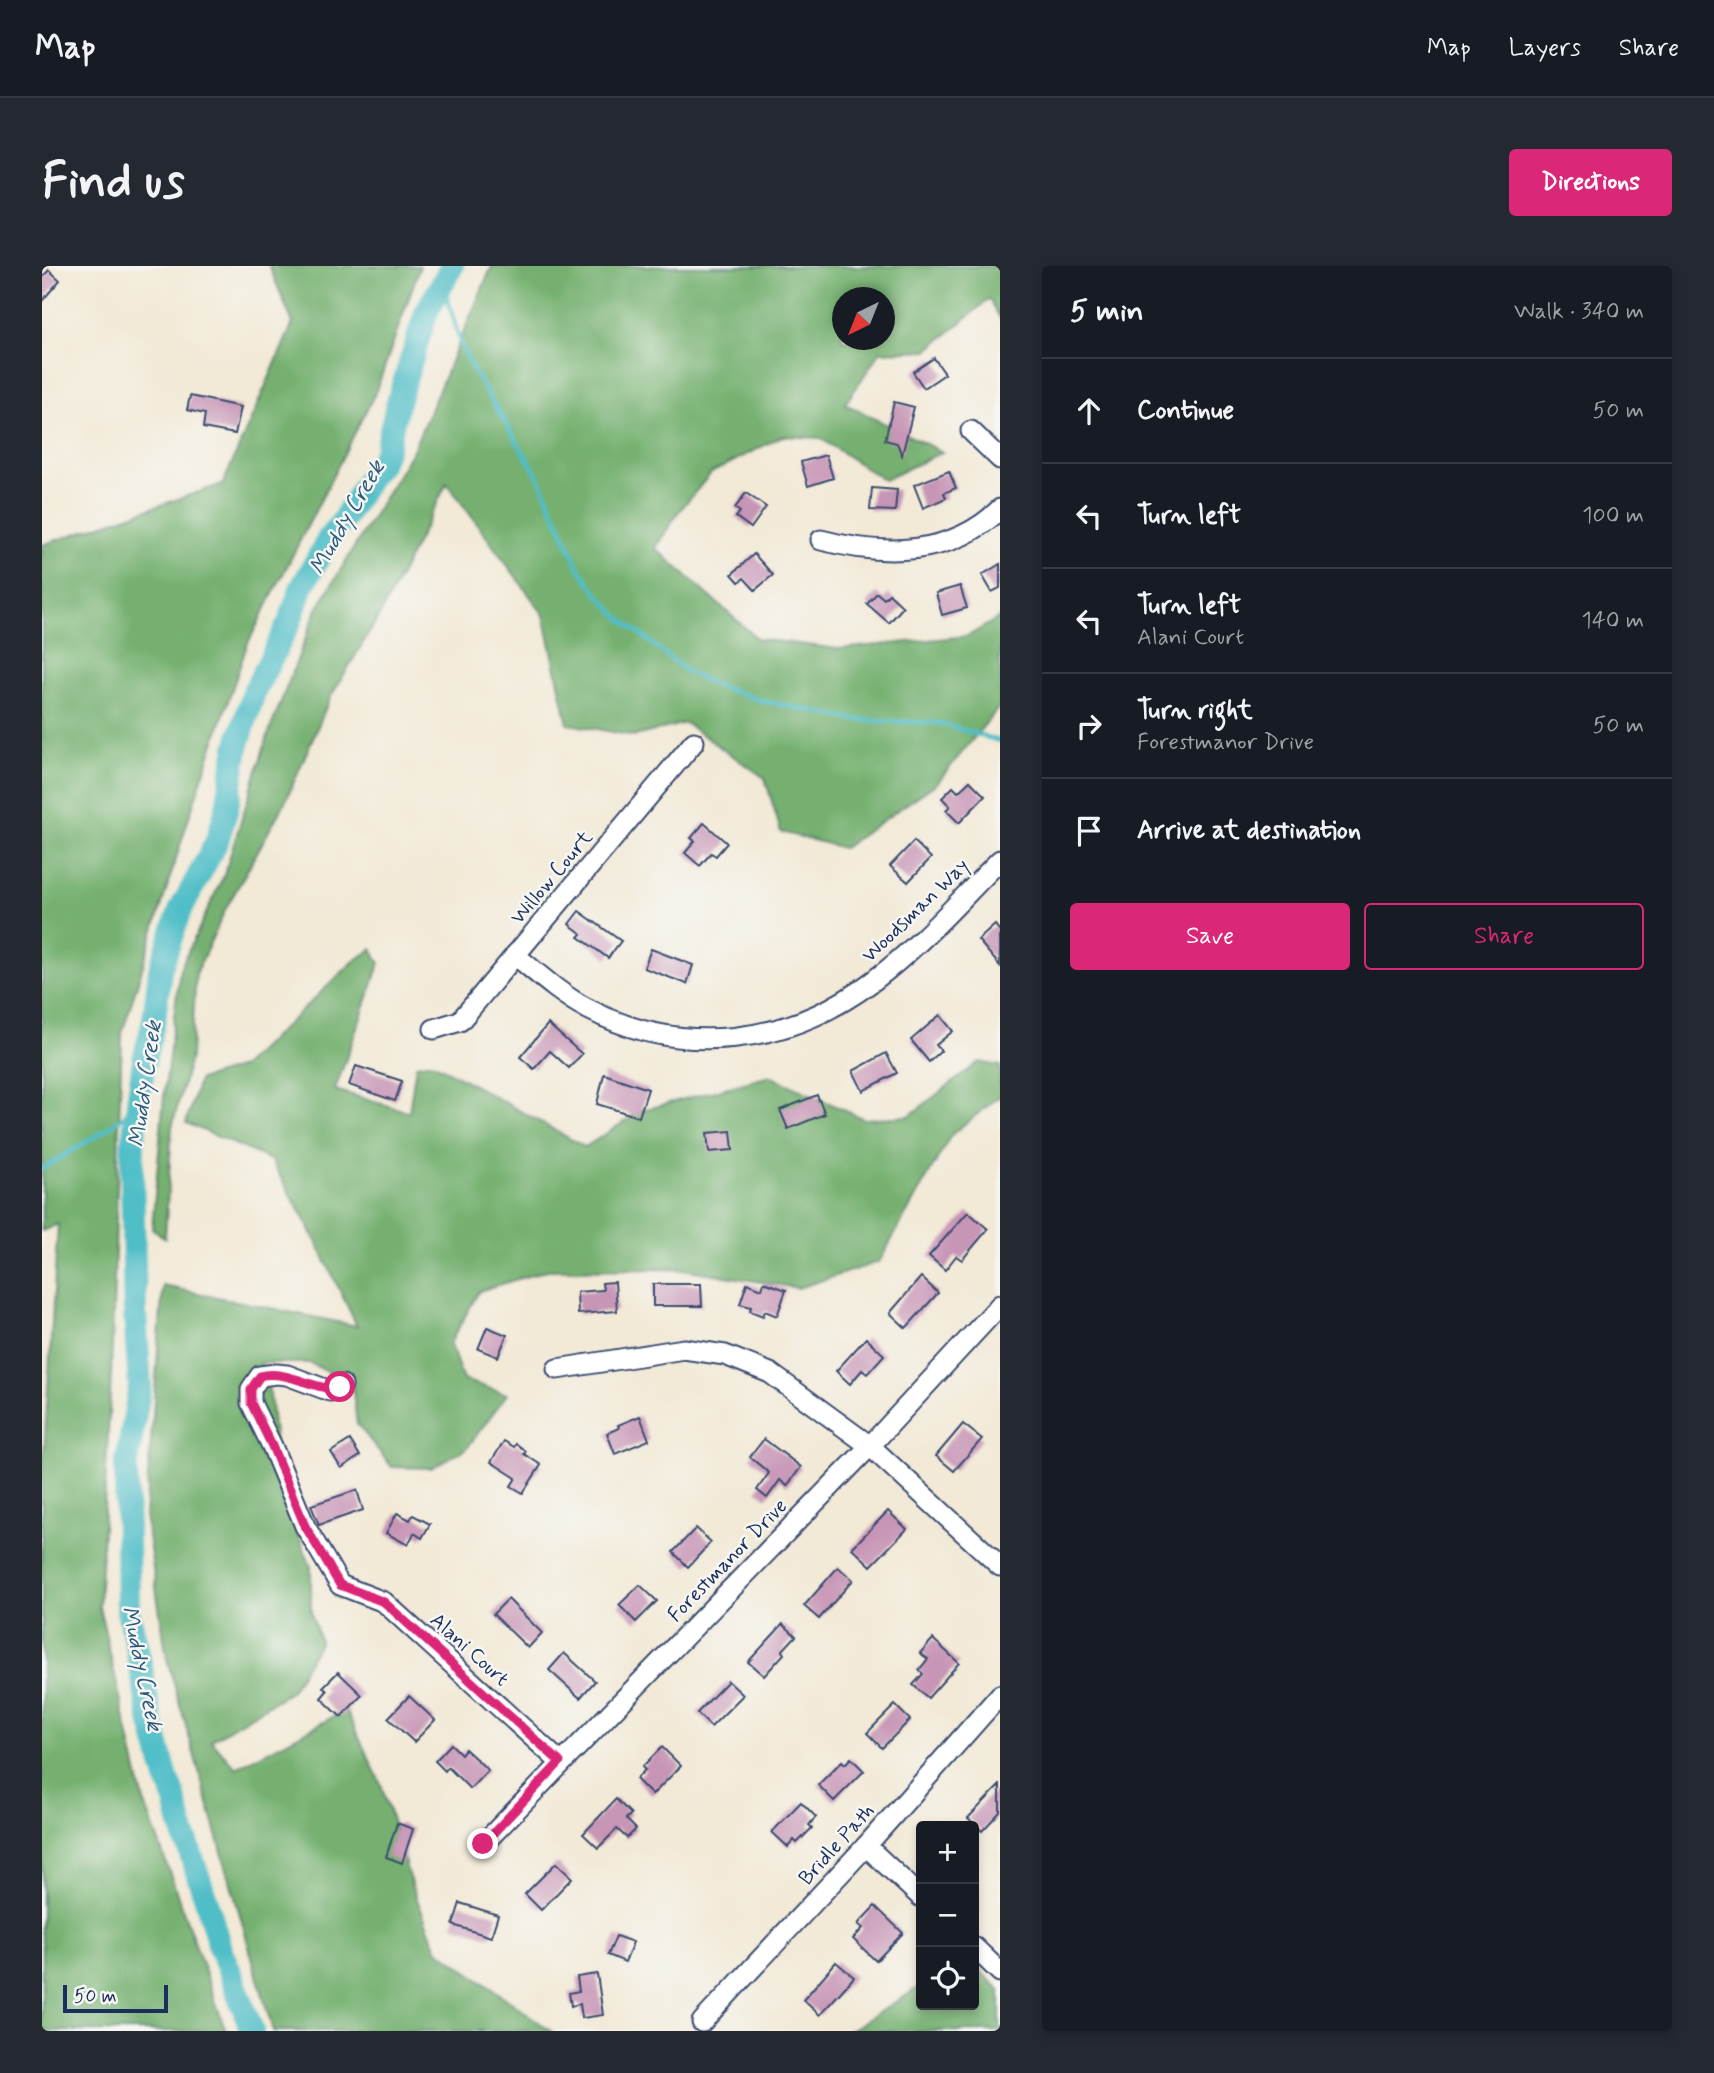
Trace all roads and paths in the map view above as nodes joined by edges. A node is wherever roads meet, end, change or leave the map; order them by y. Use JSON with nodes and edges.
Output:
{"nodes":[{"id":1,"x":971,"y":431,"type":"dead end"},
{"id":2,"x":1000,"y":459,"type":"edge"},
{"id":3,"x":1000,"y":509,"type":"edge"},
{"id":4,"x":821,"y":540,"type":"dead end"},
{"id":5,"x":694,"y":742,"type":"dead end"},
{"id":6,"x":1000,"y":860,"type":"edge"},
{"id":7,"x":515,"y":956,"type":"junction"},
{"id":8,"x":434,"y":1029,"type":"dead end"},
{"id":9,"x":1000,"y":1305,"type":"edge"},
{"id":10,"x":557,"y":1369,"type":"dead end"},
{"id":11,"x":342,"y":1385,"type":"dead end"},
{"id":12,"x":870,"y":1446,"type":"junction"},
{"id":13,"x":1000,"y":1566,"type":"edge"},
{"id":14,"x":1000,"y":1695,"type":"edge"},
{"id":15,"x":560,"y":1762,"type":"junction"},
{"id":16,"x":483,"y":1844,"type":"dead end"},
{"id":17,"x":866,"y":1846,"type":"junction"},
{"id":18,"x":916,"y":1893,"type":"edge"},
{"id":19,"x":979,"y":1952,"type":"edge"},
{"id":20,"x":1000,"y":1972,"type":"edge"},
{"id":21,"x":702,"y":2022,"type":"dead end"}],
"edges":[{"from":1,"to":2,"type":"street"},
{"from":3,"to":4,"type":"street"},
{"from":5,"to":7,"type":"street","name":"Willow Court"},
{"from":6,"to":7,"type":"street","name":"Woodsman Way"},
{"from":7,"to":8,"type":"street","name":"Willow Court"},
{"from":9,"to":12,"type":"street","name":"Forestmanor Drive"},
{"from":10,"to":12,"type":"street"},
{"from":11,"to":15,"type":"street","name":"Alani Court"},
{"from":12,"to":13,"type":"street"},
{"from":12,"to":15,"type":"street","name":"Forestmanor Drive"},
{"from":14,"to":17,"type":"street","name":"Bridle Path"},
{"from":15,"to":16,"type":"street","name":"Forestmanor Drive"},
{"from":17,"to":18,"type":"street"},
{"from":17,"to":21,"type":"street","name":"Bridle Path"},
{"from":19,"to":20,"type":"street"}]}
